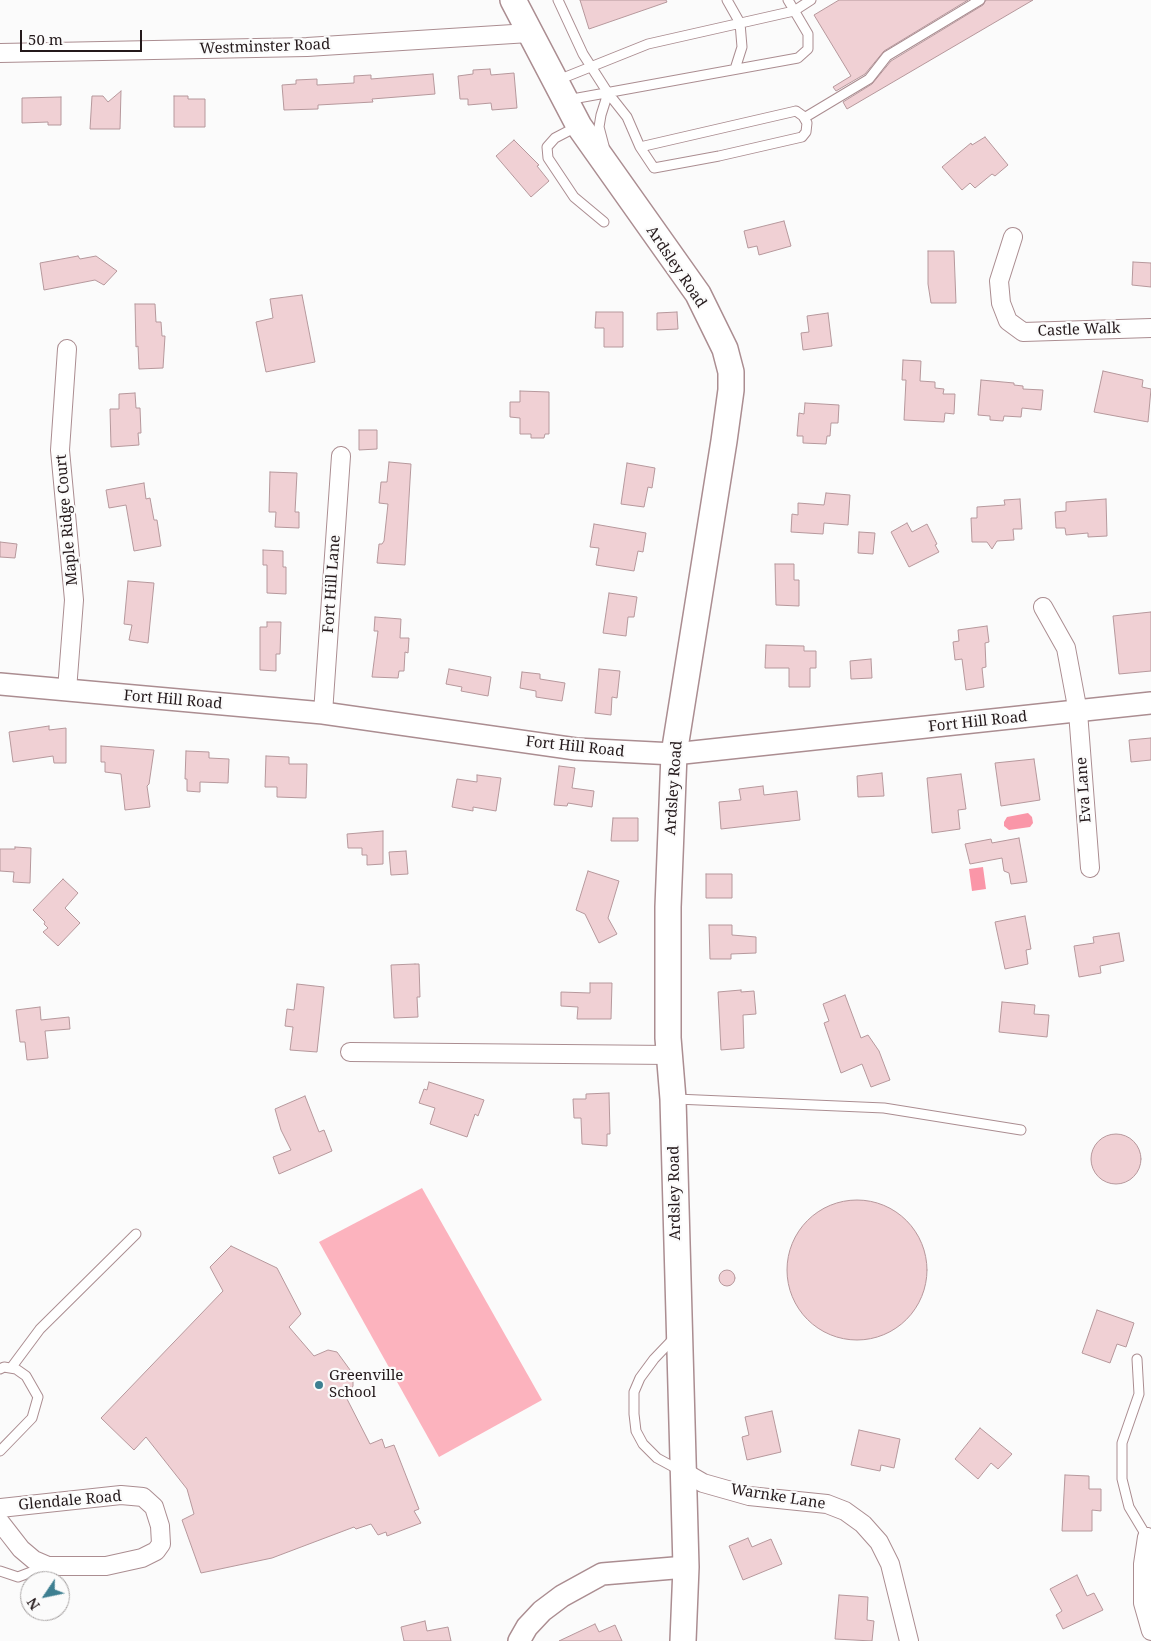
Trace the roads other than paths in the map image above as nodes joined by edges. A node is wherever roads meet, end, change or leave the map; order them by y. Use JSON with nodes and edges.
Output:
{"nodes":[{"id":1,"x":513,"y":0,"type":"edge"},
{"id":2,"x":558,"y":0,"type":"edge"},
{"id":3,"x":727,"y":0,"type":"edge"},
{"id":4,"x":788,"y":0,"type":"edge"},
{"id":5,"x":811,"y":0,"type":"edge"},
{"id":6,"x":980,"y":0,"type":"edge"},
{"id":7,"x":794,"y":11,"type":"junction"},
{"id":8,"x":740,"y":22,"type":"junction"},
{"id":9,"x":529,"y":33,"type":"junction"},
{"id":10,"x":0,"y":53,"type":"edge"},
{"id":11,"x":592,"y":67,"type":"junction"},
{"id":12,"x":735,"y":70,"type":"junction"},
{"id":13,"x":559,"y":91,"type":"junction"},
{"id":14,"x":608,"y":93,"type":"junction"},
{"id":15,"x":804,"y":118,"type":"junction"},
{"id":16,"x":579,"y":126,"type":"junction"},
{"id":17,"x":640,"y":147,"type":"junction"},
{"id":18,"x":610,"y":171,"type":"junction"},
{"id":19,"x":604,"y":222,"type":"dead end"},
{"id":20,"x":1013,"y":237,"type":"dead end"},
{"id":21,"x":1151,"y":328,"type":"edge"},
{"id":22,"x":67,"y":349,"type":"dead end"},
{"id":23,"x":341,"y":456,"type":"dead end"},
{"id":24,"x":1043,"y":607,"type":"dead end"},
{"id":25,"x":0,"y":684,"type":"edge"},
{"id":26,"x":67,"y":690,"type":"junction"},
{"id":27,"x":1151,"y":703,"type":"edge"},
{"id":28,"x":1078,"y":712,"type":"junction"},
{"id":29,"x":323,"y":713,"type":"junction"},
{"id":30,"x":674,"y":754,"type":"junction"},
{"id":31,"x":1090,"y":868,"type":"dead end"},
{"id":32,"x":350,"y":1052,"type":"dead end"},
{"id":33,"x":670,"y":1055,"type":"junction"},
{"id":34,"x":673,"y":1099,"type":"junction"},
{"id":35,"x":1021,"y":1130,"type":"dead end"},
{"id":36,"x":136,"y":1234,"type":"dead end"},
{"id":37,"x":679,"y":1333,"type":"junction"},
{"id":38,"x":1137,"y":1359,"type":"dead end"},
{"id":39,"x":11,"y":1368,"type":"junction"},
{"id":40,"x":0,"y":1369,"type":"edge"},
{"id":41,"x":0,"y":1451,"type":"edge"},
{"id":42,"x":684,"y":1472,"type":"junction"},
{"id":43,"x":0,"y":1508,"type":"edge"},
{"id":44,"x":0,"y":1522,"type":"edge"},
{"id":45,"x":1147,"y":1537,"type":"joint"},
{"id":46,"x":48,"y":1566,"type":"junction"},
{"id":47,"x":686,"y":1567,"type":"junction"},
{"id":48,"x":0,"y":1571,"type":"edge"},
{"id":49,"x":1151,"y":1631,"type":"edge"},
{"id":50,"x":519,"y":1641,"type":"edge"},
{"id":51,"x":684,"y":1641,"type":"edge"},
{"id":52,"x":909,"y":1641,"type":"edge"}],
"edges":[{"from":1,"to":9,"type":"main road","name":"Ardsley Road"},
{"from":2,"to":11,"type":"lane"},
{"from":3,"to":8,"type":"lane"},
{"from":4,"to":7,"type":"lane"},
{"from":5,"to":7,"type":"lane"},
{"from":6,"to":15,"type":"lane"},
{"from":7,"to":8,"type":"lane"},
{"from":7,"to":12,"type":"lane"},
{"from":8,"to":11,"type":"lane"},
{"from":8,"to":12,"type":"lane"},
{"from":9,"to":10,"type":"street","name":"Westminster Road"},
{"from":9,"to":13,"type":"main road","name":"Ardsley Road"},
{"from":11,"to":13,"type":"lane"},
{"from":11,"to":14,"type":"lane"},
{"from":12,"to":14,"type":"lane"},
{"from":13,"to":14,"type":"lane"},
{"from":13,"to":16,"type":"main road","name":"Ardsley Road"},
{"from":14,"to":17,"type":"lane"},
{"from":14,"to":18,"type":"lane"},
{"from":15,"to":17,"type":"lane"},
{"from":15,"to":17,"type":"lane"},
{"from":16,"to":18,"type":"main road","name":"Ardsley Road"},
{"from":16,"to":19,"type":"lane"},
{"from":18,"to":30,"type":"main road","name":"Ardsley Road"},
{"from":20,"to":21,"type":"street","name":"Castle Walk"},
{"from":22,"to":26,"type":"street","name":"Maple Ridge Court"},
{"from":23,"to":29,"type":"street","name":"Fort Hill Lane"},
{"from":24,"to":28,"type":"street","name":"Eva Lane"},
{"from":25,"to":26,"type":"street","name":"Fort Hill Road"},
{"from":26,"to":29,"type":"street","name":"Fort Hill Road"},
{"from":27,"to":28,"type":"street","name":"Fort Hill Road"},
{"from":28,"to":30,"type":"street","name":"Fort Hill Road"},
{"from":28,"to":31,"type":"street","name":"Eva Lane"},
{"from":29,"to":30,"type":"street","name":"Fort Hill Road"},
{"from":30,"to":33,"type":"main road","name":"Ardsley Road"},
{"from":32,"to":33,"type":"street"},
{"from":33,"to":34,"type":"main road","name":"Ardsley Road"},
{"from":34,"to":35,"type":"lane"},
{"from":34,"to":37,"type":"main road","name":"Ardsley Road"},
{"from":36,"to":39,"type":"lane"},
{"from":37,"to":42,"type":"main road","name":"Ardsley Road"},
{"from":37,"to":42,"type":"lane"},
{"from":38,"to":45,"type":"lane"},
{"from":39,"to":40,"type":"lane"},
{"from":39,"to":41,"type":"lane"},
{"from":42,"to":47,"type":"main road","name":"Ardsley Road"},
{"from":42,"to":52,"type":"street","name":"Warnke Lane"},
{"from":43,"to":46,"type":"street","name":"Glendale Road"},
{"from":44,"to":46,"type":"street","name":"Glendale Road"},
{"from":45,"to":49,"type":"street"},
{"from":46,"to":48,"type":"lane"},
{"from":47,"to":50,"type":"street"},
{"from":47,"to":51,"type":"main road","name":"Ardsley Road"}]}
